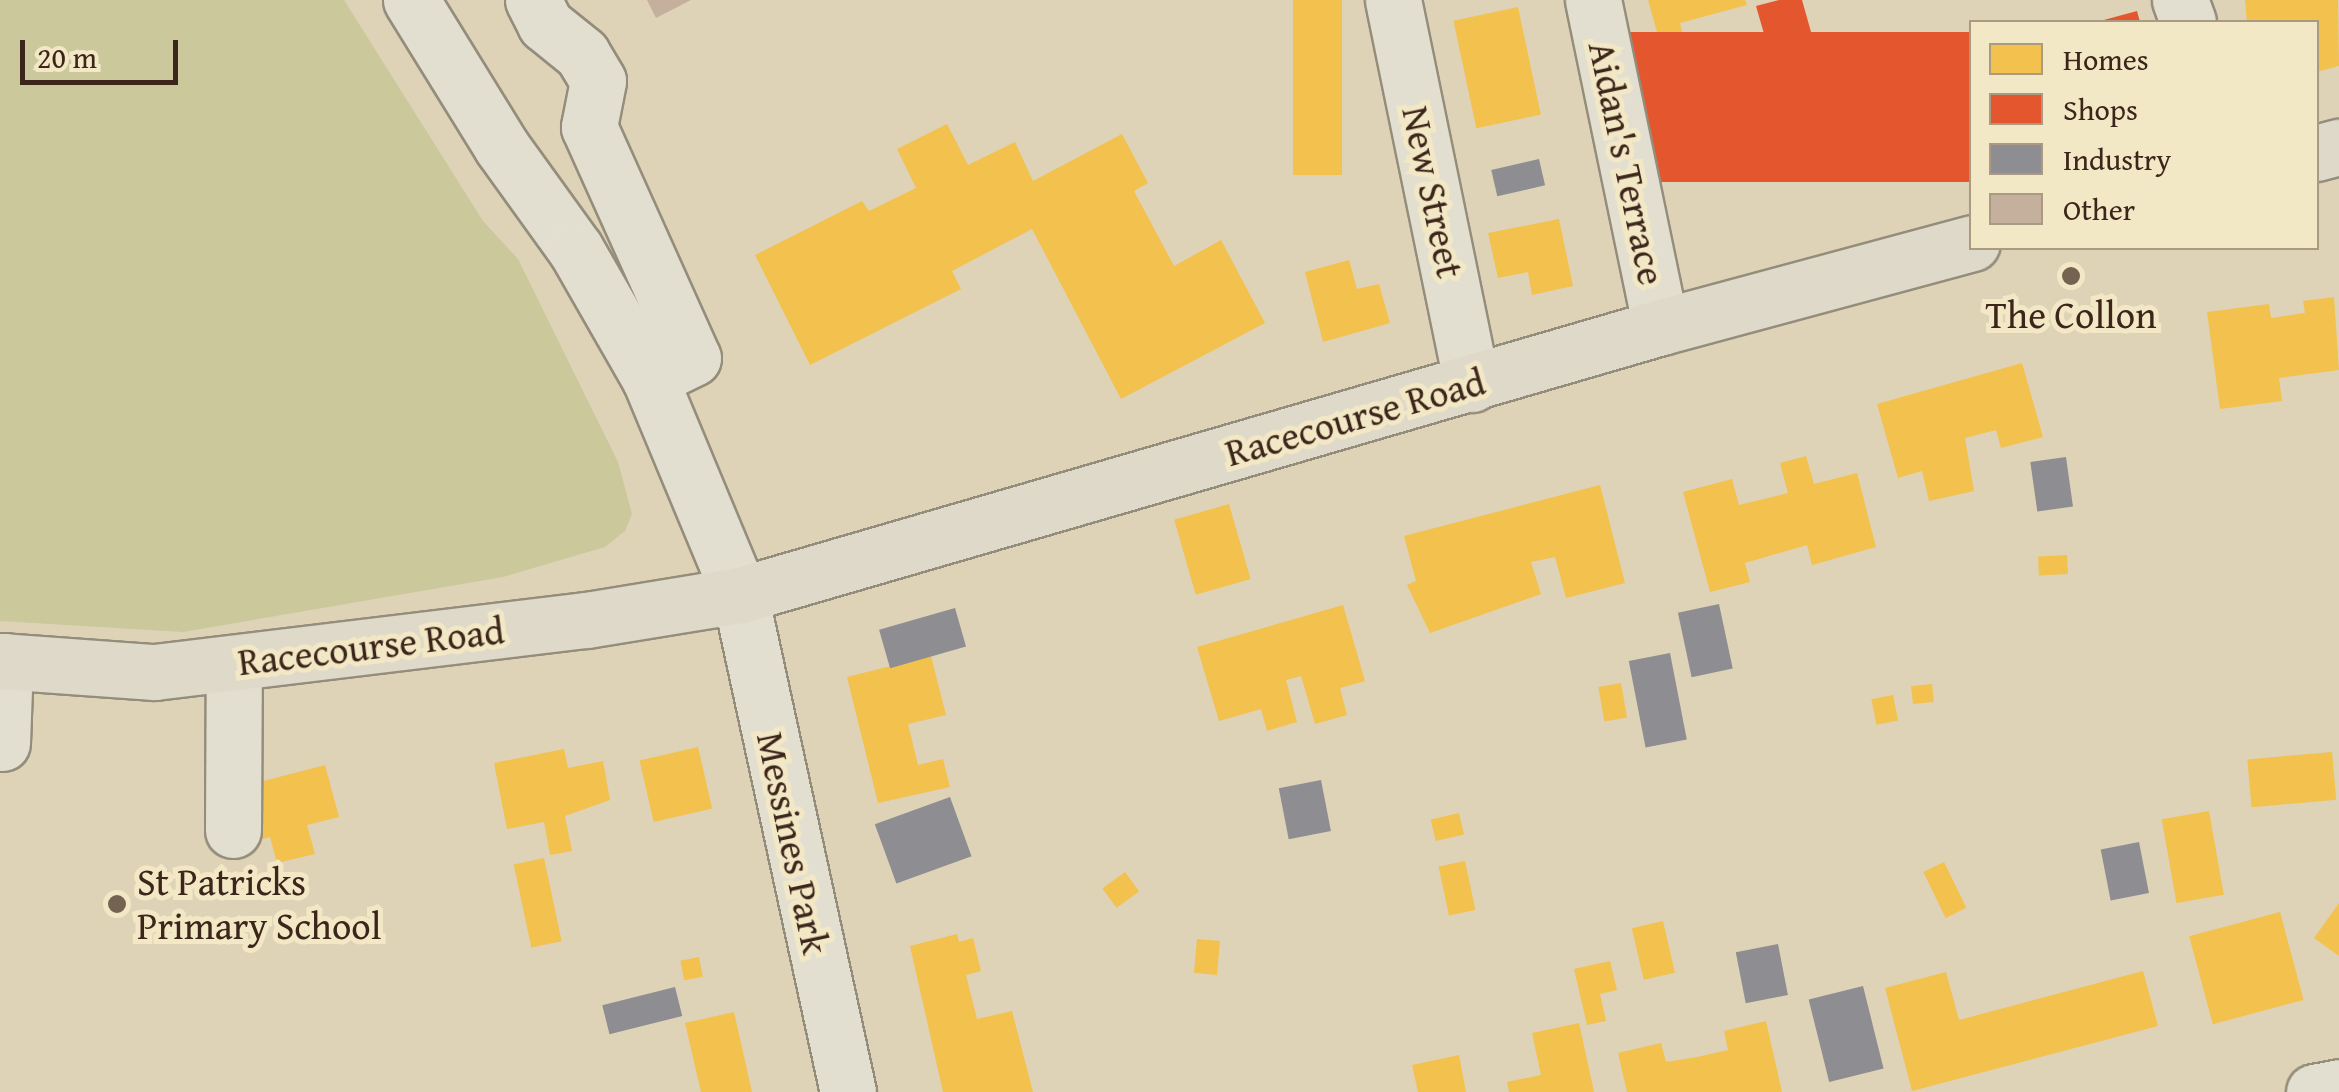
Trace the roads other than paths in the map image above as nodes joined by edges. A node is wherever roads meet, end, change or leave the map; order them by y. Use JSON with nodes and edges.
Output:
{"nodes":[{"id":1,"x":412,"y":0,"type":"edge"},
{"id":2,"x":533,"y":0,"type":"edge"},
{"id":3,"x":1393,"y":0,"type":"edge"},
{"id":4,"x":1593,"y":0,"type":"edge"},
{"id":5,"x":1969,"y":245,"type":"edge"},
{"id":6,"x":1661,"y":326,"type":"junction"},
{"id":7,"x":650,"y":379,"type":"junction"},
{"id":8,"x":1472,"y":384,"type":"junction"},
{"id":9,"x":740,"y":595,"type":"junction"},
{"id":10,"x":2,"y":661,"type":"edge"},
{"id":11,"x":234,"y":662,"type":"junction"},
{"id":12,"x":2,"y":744,"type":"edge"},
{"id":13,"x":233,"y":830,"type":"dead end"},
{"id":14,"x":2339,"y":1087,"type":"edge"},
{"id":15,"x":848,"y":1092,"type":"edge"},
{"id":16,"x":2314,"y":1092,"type":"edge"}],
"edges":[{"from":1,"to":7,"type":"street"},
{"from":2,"to":7,"type":"street"},
{"from":3,"to":8,"type":"street","name":"New Street"},
{"from":4,"to":6,"type":"street","name":"Aidan's Terrace"},
{"from":5,"to":6,"type":"main road","name":"Racecourse Road"},
{"from":6,"to":8,"type":"main road","name":"Racecourse Road"},
{"from":7,"to":9,"type":"street"},
{"from":8,"to":9,"type":"main road","name":"Racecourse Road"},
{"from":9,"to":11,"type":"main road","name":"Racecourse Road"},
{"from":9,"to":15,"type":"street","name":"Messines Park"},
{"from":10,"to":11,"type":"main road","name":"Racecourse Road"},
{"from":10,"to":12,"type":"street"},
{"from":11,"to":13,"type":"street"},
{"from":14,"to":16,"type":"street"}]}
